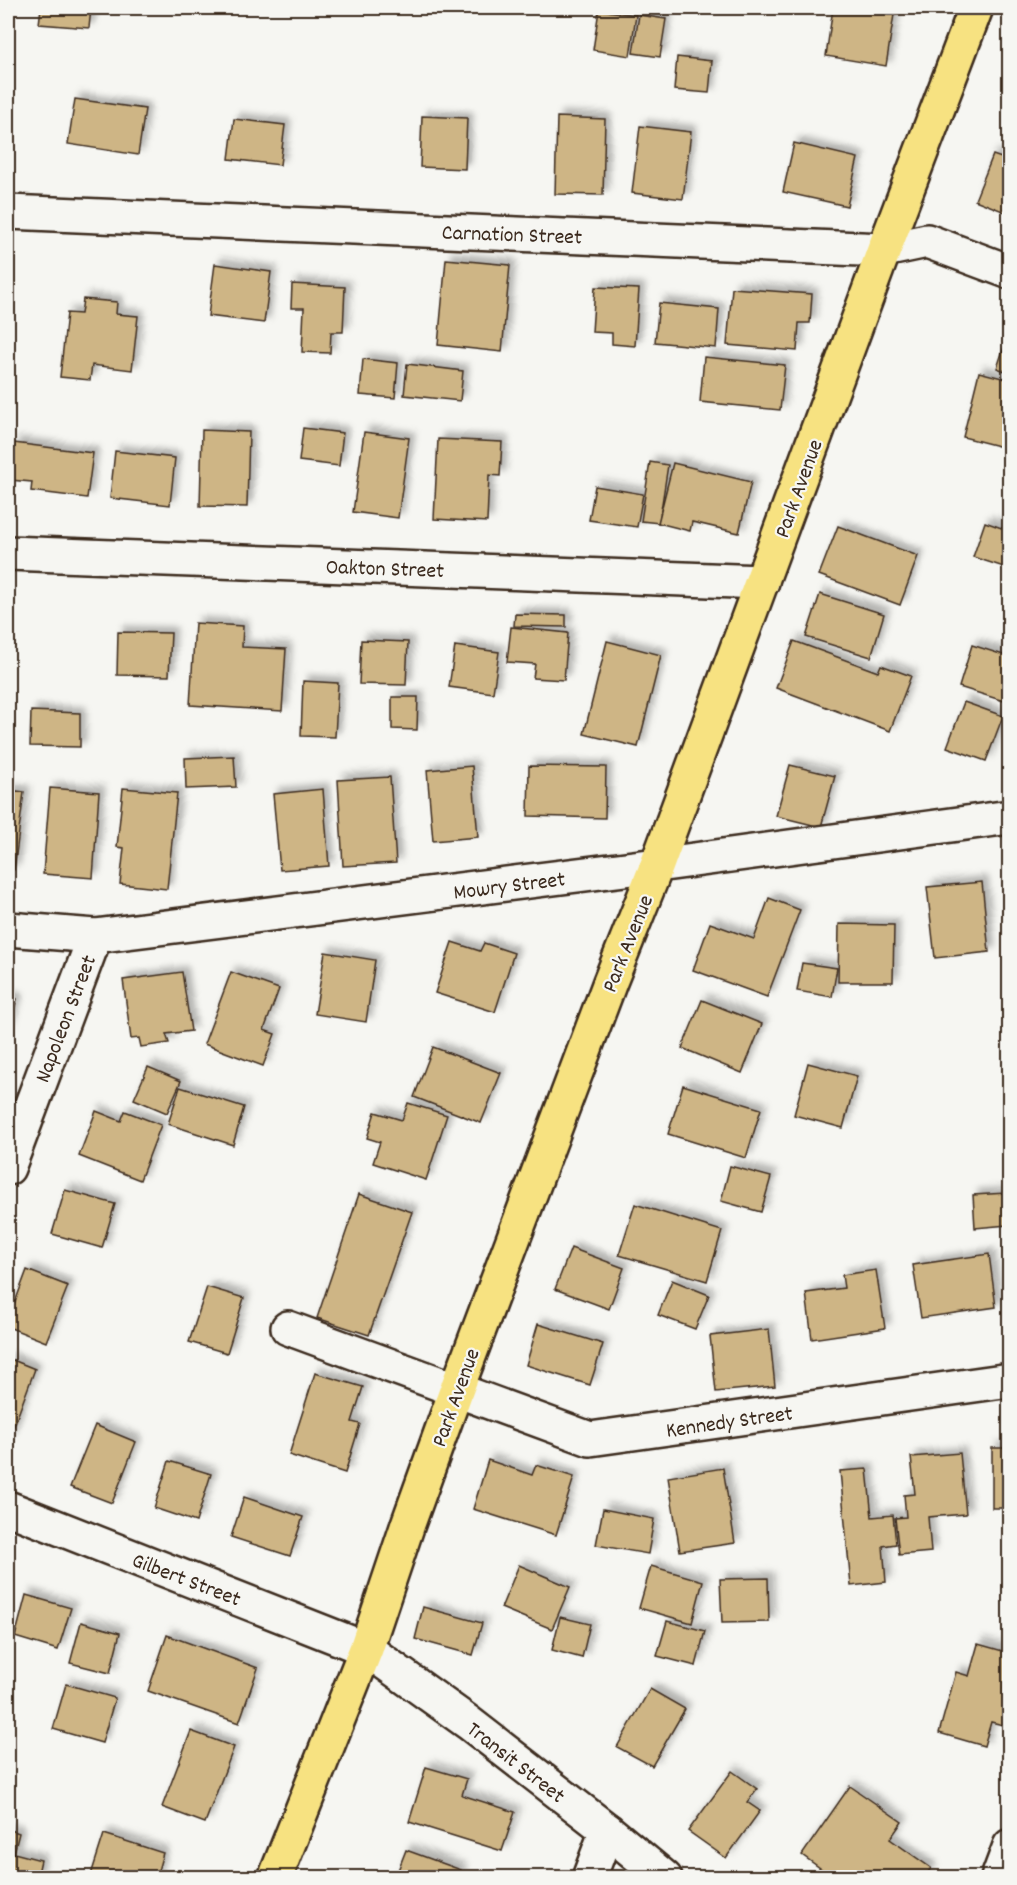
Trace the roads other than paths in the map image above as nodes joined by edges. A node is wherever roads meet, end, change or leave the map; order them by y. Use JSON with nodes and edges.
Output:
{"nodes":[{"id":1,"x":976,"y":8,"type":"edge"},
{"id":2,"x":8,"y":212,"type":"edge"},
{"id":3,"x":884,"y":250,"type":"junction"},
{"id":4,"x":1010,"y":272,"type":"edge"},
{"id":5,"x":8,"y":553,"type":"edge"},
{"id":6,"x":762,"y":582,"type":"junction"},
{"id":7,"x":1008,"y":814,"type":"edge"},
{"id":8,"x":657,"y":866,"type":"junction"},
{"id":9,"x":8,"y":929,"type":"edge"},
{"id":10,"x":95,"y":936,"type":"junction"},
{"id":11,"x":8,"y":1168,"type":"edge"},
{"id":12,"x":288,"y":1328,"type":"dead end"},
{"id":13,"x":1010,"y":1380,"type":"edge"},
{"id":14,"x":456,"y":1392,"type":"junction"},
{"id":15,"x":8,"y":1508,"type":"edge"},
{"id":16,"x":366,"y":1649,"type":"junction"},
{"id":17,"x":607,"y":1830,"type":"junction"},
{"id":18,"x":1010,"y":1846,"type":"edge"},
{"id":19,"x":275,"y":1878,"type":"edge"},
{"id":20,"x":589,"y":1878,"type":"edge"},
{"id":21,"x":665,"y":1878,"type":"edge"},
{"id":22,"x":998,"y":1878,"type":"edge"}],
"edges":[{"from":1,"to":3,"type":"main road","name":"Park Avenue"},
{"from":2,"to":3,"type":"street","name":"Carnation Street"},
{"from":3,"to":4,"type":"street","name":"Carnation Street"},
{"from":3,"to":6,"type":"main road","name":"Park Avenue"},
{"from":5,"to":6,"type":"street","name":"Oakton Street"},
{"from":6,"to":8,"type":"main road","name":"Park Avenue"},
{"from":7,"to":8,"type":"street","name":"Mowry Street"},
{"from":8,"to":10,"type":"street","name":"Mowry Street"},
{"from":8,"to":14,"type":"main road","name":"Park Avenue"},
{"from":9,"to":10,"type":"street","name":"Mowry Street"},
{"from":10,"to":11,"type":"street","name":"Napoleon Street"},
{"from":12,"to":14,"type":"street","name":"Kennedy Street"},
{"from":13,"to":14,"type":"street","name":"Kennedy Street"},
{"from":14,"to":16,"type":"main road","name":"Park Avenue"},
{"from":15,"to":16,"type":"street","name":"Gilbert Street"},
{"from":16,"to":17,"type":"street","name":"Transit Street"},
{"from":16,"to":19,"type":"main road","name":"Park Avenue"},
{"from":17,"to":20,"type":"street"},
{"from":17,"to":21,"type":"street","name":"Transit Street"},
{"from":18,"to":22,"type":"street"}]}
